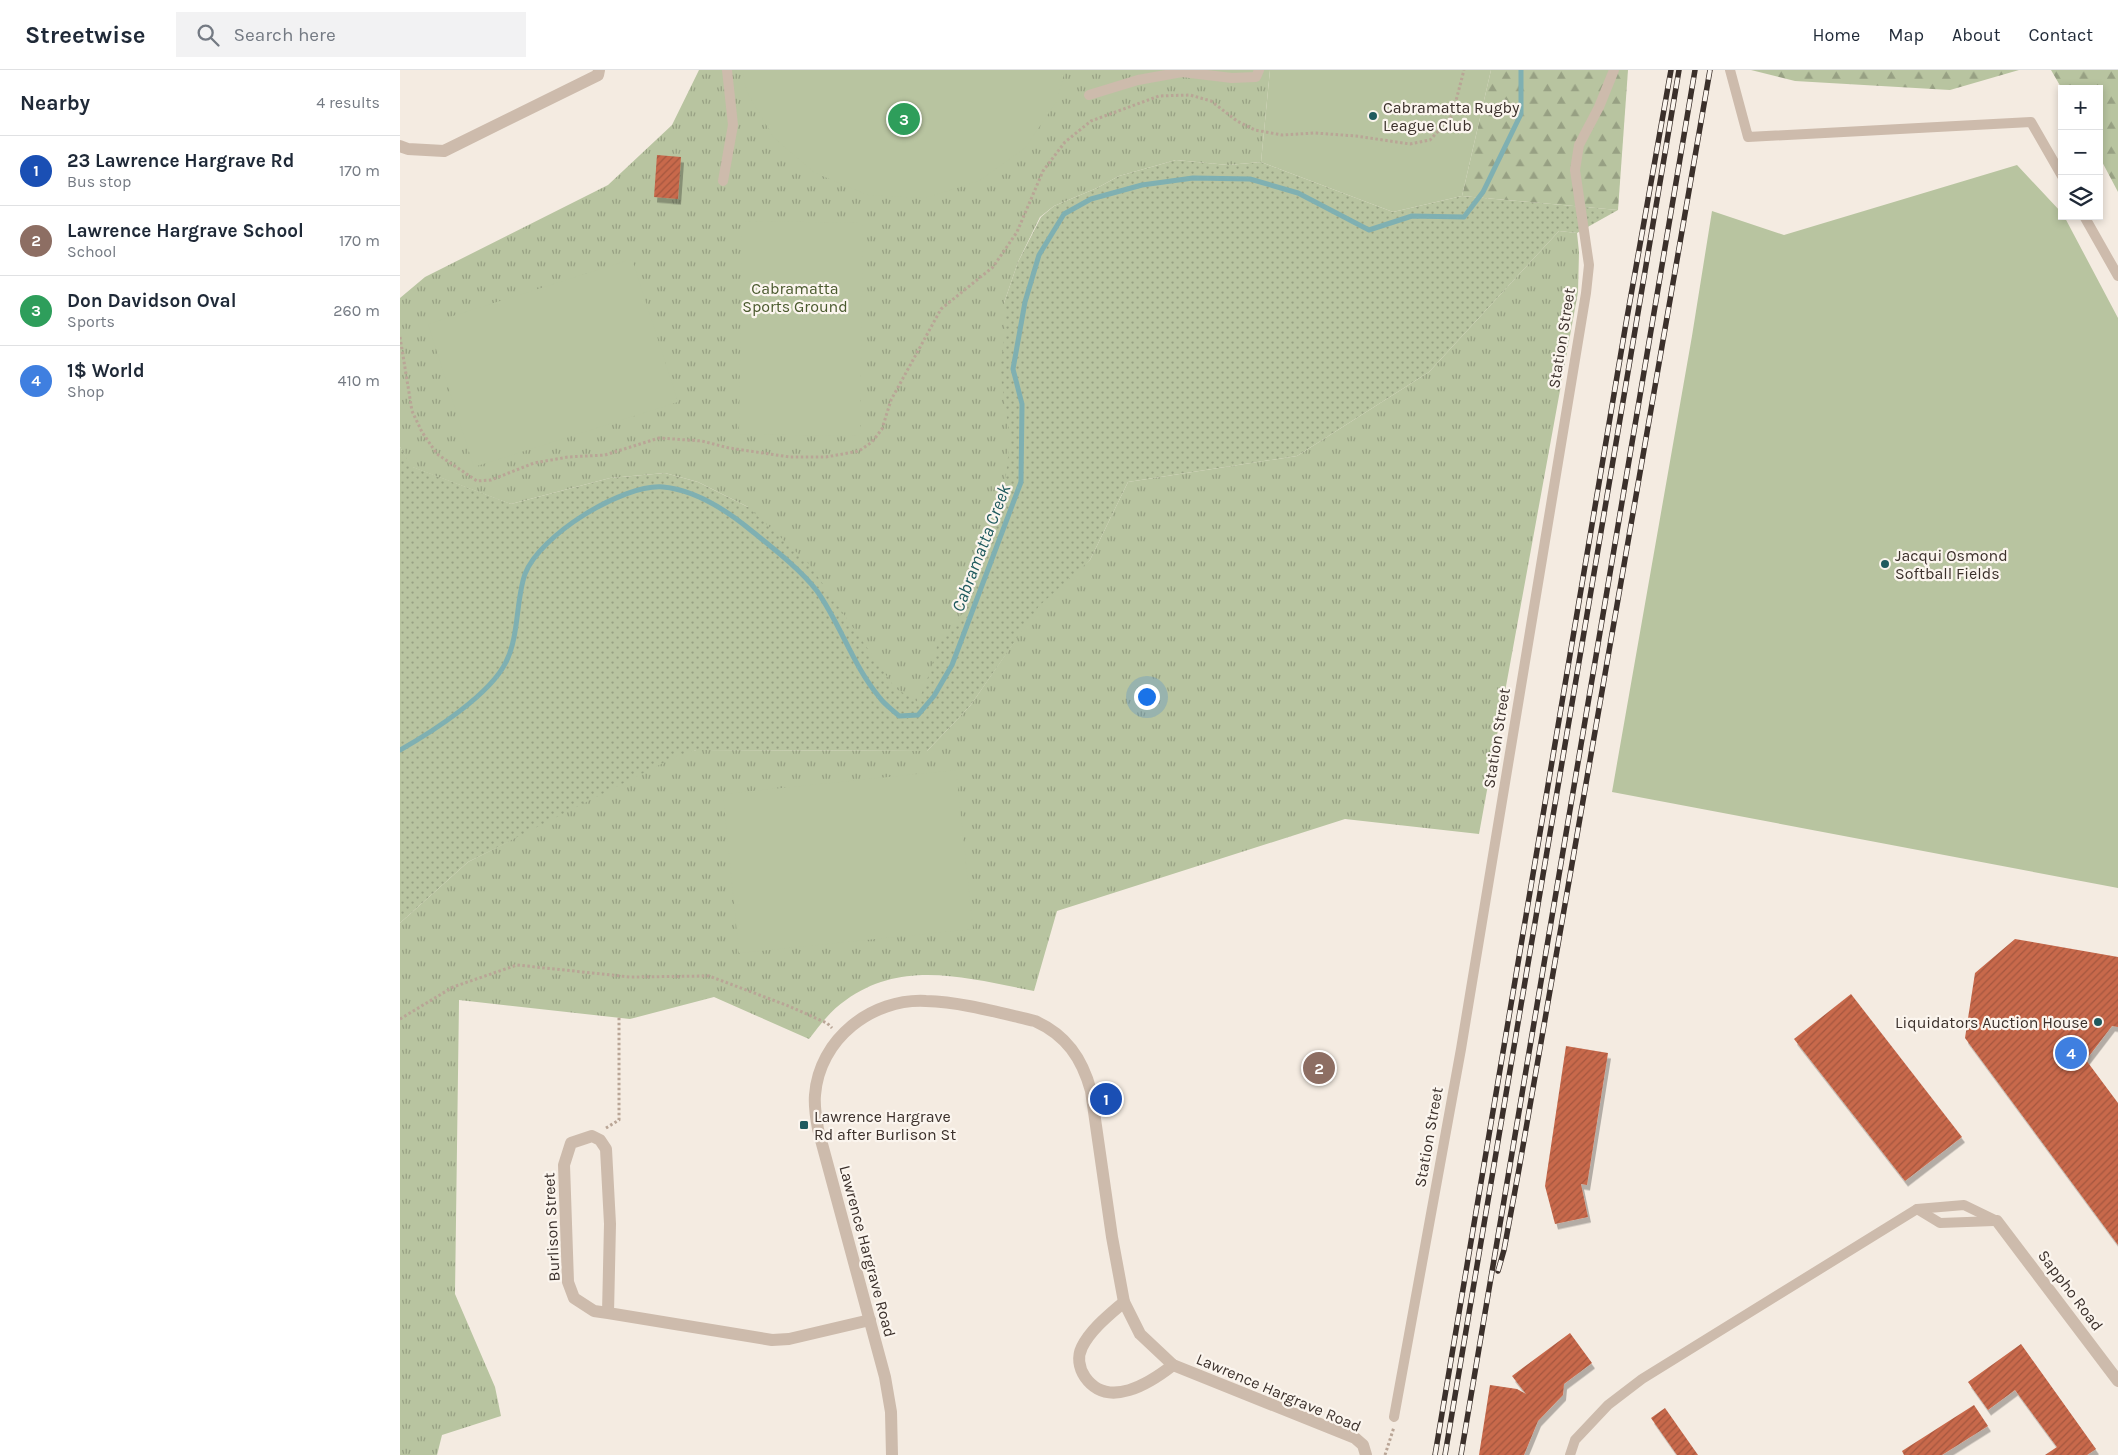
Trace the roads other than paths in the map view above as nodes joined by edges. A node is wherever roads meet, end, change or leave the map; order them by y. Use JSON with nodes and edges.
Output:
{"nodes":[{"id":1,"x":599,"y":70,"type":"edge"},
{"id":2,"x":727,"y":70,"type":"edge"},
{"id":3,"x":1259,"y":70,"type":"edge"},
{"id":4,"x":1614,"y":70,"type":"edge"},
{"id":5,"x":1730,"y":70,"type":"edge"},
{"id":6,"x":1089,"y":95,"type":"dead end"},
{"id":7,"x":400,"y":146,"type":"edge"},
{"id":8,"x":2061,"y":175,"type":"edge"},
{"id":9,"x":723,"y":181,"type":"dead end"},
{"id":10,"x":2086,"y":220,"type":"edge"},
{"id":11,"x":2118,"y":276,"type":"edge"},
{"id":12,"x":1917,"y":1209,"type":"junction"},
{"id":13,"x":1997,"y":1221,"type":"junction"},
{"id":14,"x":1124,"y":1302,"type":"junction"},
{"id":15,"x":608,"y":1313,"type":"junction"},
{"id":16,"x":870,"y":1320,"type":"junction"},
{"id":17,"x":1174,"y":1365,"type":"junction"},
{"id":18,"x":2118,"y":1381,"type":"edge"},
{"id":19,"x":1394,"y":1417,"type":"road end"},
{"id":20,"x":1366,"y":1454,"type":"edge"},
{"id":21,"x":892,"y":1455,"type":"edge"},
{"id":22,"x":1570,"y":1455,"type":"edge"}],
"edges":[{"from":1,"to":7,"type":"street"},
{"from":2,"to":9,"type":"lane"},
{"from":3,"to":6,"type":"lane"},
{"from":4,"to":19,"type":"lane","name":"Station Street"},
{"from":5,"to":8,"type":"lane"},
{"from":10,"to":11,"type":"lane"},
{"from":12,"to":13,"type":"lane"},
{"from":12,"to":13,"type":"lane"},
{"from":12,"to":22,"type":"lane"},
{"from":13,"to":18,"type":"street","name":"Sappho Road"},
{"from":14,"to":16,"type":"street","name":"Lawrence Hargrave Road"},
{"from":14,"to":17,"type":"street","name":"Lawrence Hargrave Road"},
{"from":14,"to":17,"type":"street","name":"Lawrence Hargrave Road"},
{"from":15,"to":15,"type":"street","name":"Burlison Street"},
{"from":15,"to":16,"type":"street","name":"Burlison Street"},
{"from":16,"to":21,"type":"street","name":"Lawrence Hargrave Road"},
{"from":17,"to":20,"type":"street","name":"Lawrence Hargrave Road"}]}
